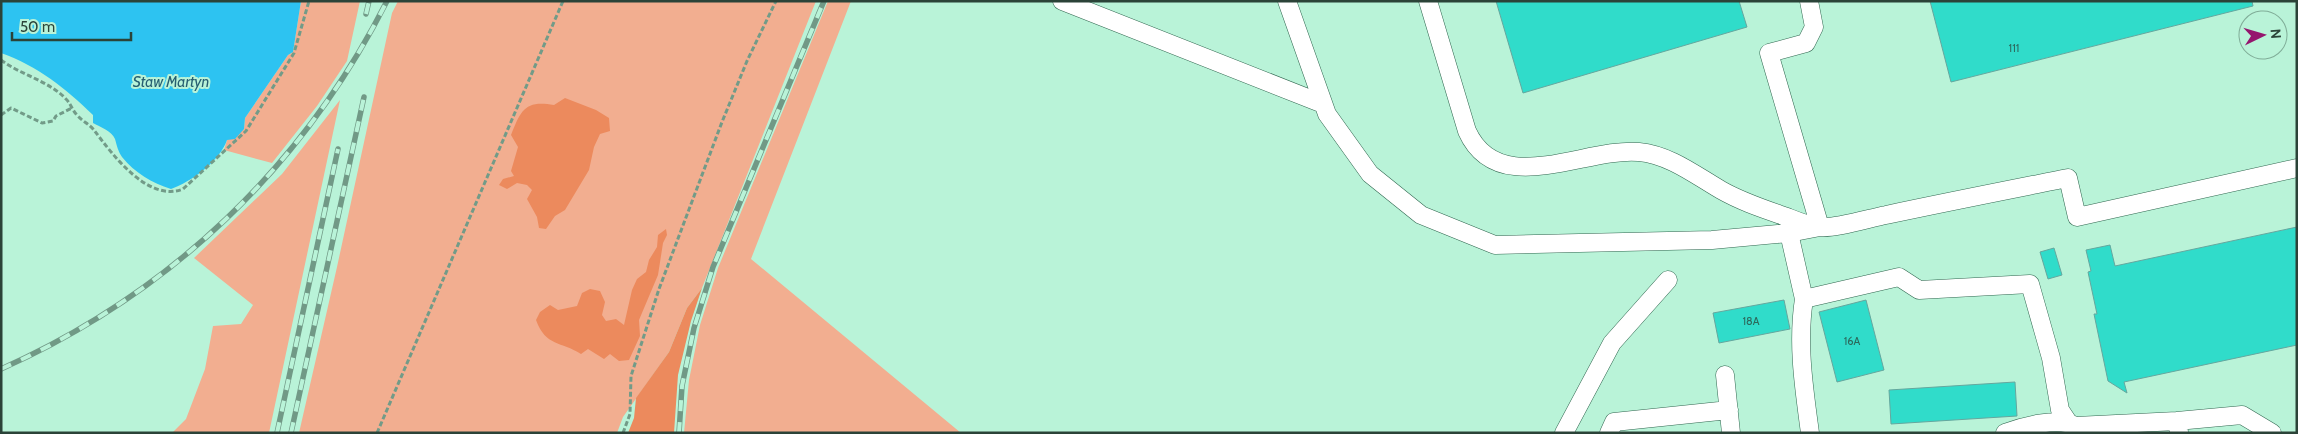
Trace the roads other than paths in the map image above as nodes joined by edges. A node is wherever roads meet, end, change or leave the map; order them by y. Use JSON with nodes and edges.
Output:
{"nodes":[{"id":1,"x":1062,"y":1,"type":"edge"},
{"id":2,"x":1287,"y":1,"type":"edge"},
{"id":3,"x":1428,"y":1,"type":"edge"},
{"id":4,"x":1809,"y":1,"type":"edge"},
{"id":5,"x":1323,"y":104,"type":"junction"},
{"id":6,"x":2297,"y":168,"type":"edge"},
{"id":7,"x":1820,"y":227,"type":"junction"},
{"id":8,"x":1788,"y":233,"type":"junction"},
{"id":9,"x":1668,"y":280,"type":"dead end"},
{"id":10,"x":1804,"y":299,"type":"junction"},
{"id":11,"x":1725,"y":375,"type":"dead end"},
{"id":12,"x":1728,"y":410,"type":"junction"},
{"id":13,"x":2068,"y":422,"type":"junction"},
{"id":14,"x":2178,"y":427,"type":"edge"},
{"id":15,"x":1564,"y":433,"type":"edge"},
{"id":16,"x":1609,"y":433,"type":"edge"},
{"id":17,"x":1731,"y":433,"type":"edge"},
{"id":18,"x":1810,"y":433,"type":"edge"},
{"id":19,"x":2005,"y":433,"type":"edge"},
{"id":20,"x":2272,"y":433,"type":"edge"}],
"edges":[{"from":1,"to":5,"type":"lane"},
{"from":2,"to":5,"type":"lane"},
{"from":3,"to":7,"type":"lane"},
{"from":4,"to":7,"type":"lane"},
{"from":5,"to":8,"type":"lane"},
{"from":6,"to":7,"type":"lane"},
{"from":7,"to":8,"type":"lane"},
{"from":8,"to":10,"type":"lane"},
{"from":9,"to":15,"type":"lane"},
{"from":10,"to":13,"type":"lane"},
{"from":10,"to":18,"type":"lane"},
{"from":11,"to":12,"type":"lane"},
{"from":12,"to":16,"type":"lane"},
{"from":12,"to":17,"type":"lane"},
{"from":13,"to":14,"type":"lane"},
{"from":13,"to":19,"type":"lane"},
{"from":14,"to":20,"type":"lane"}]}
